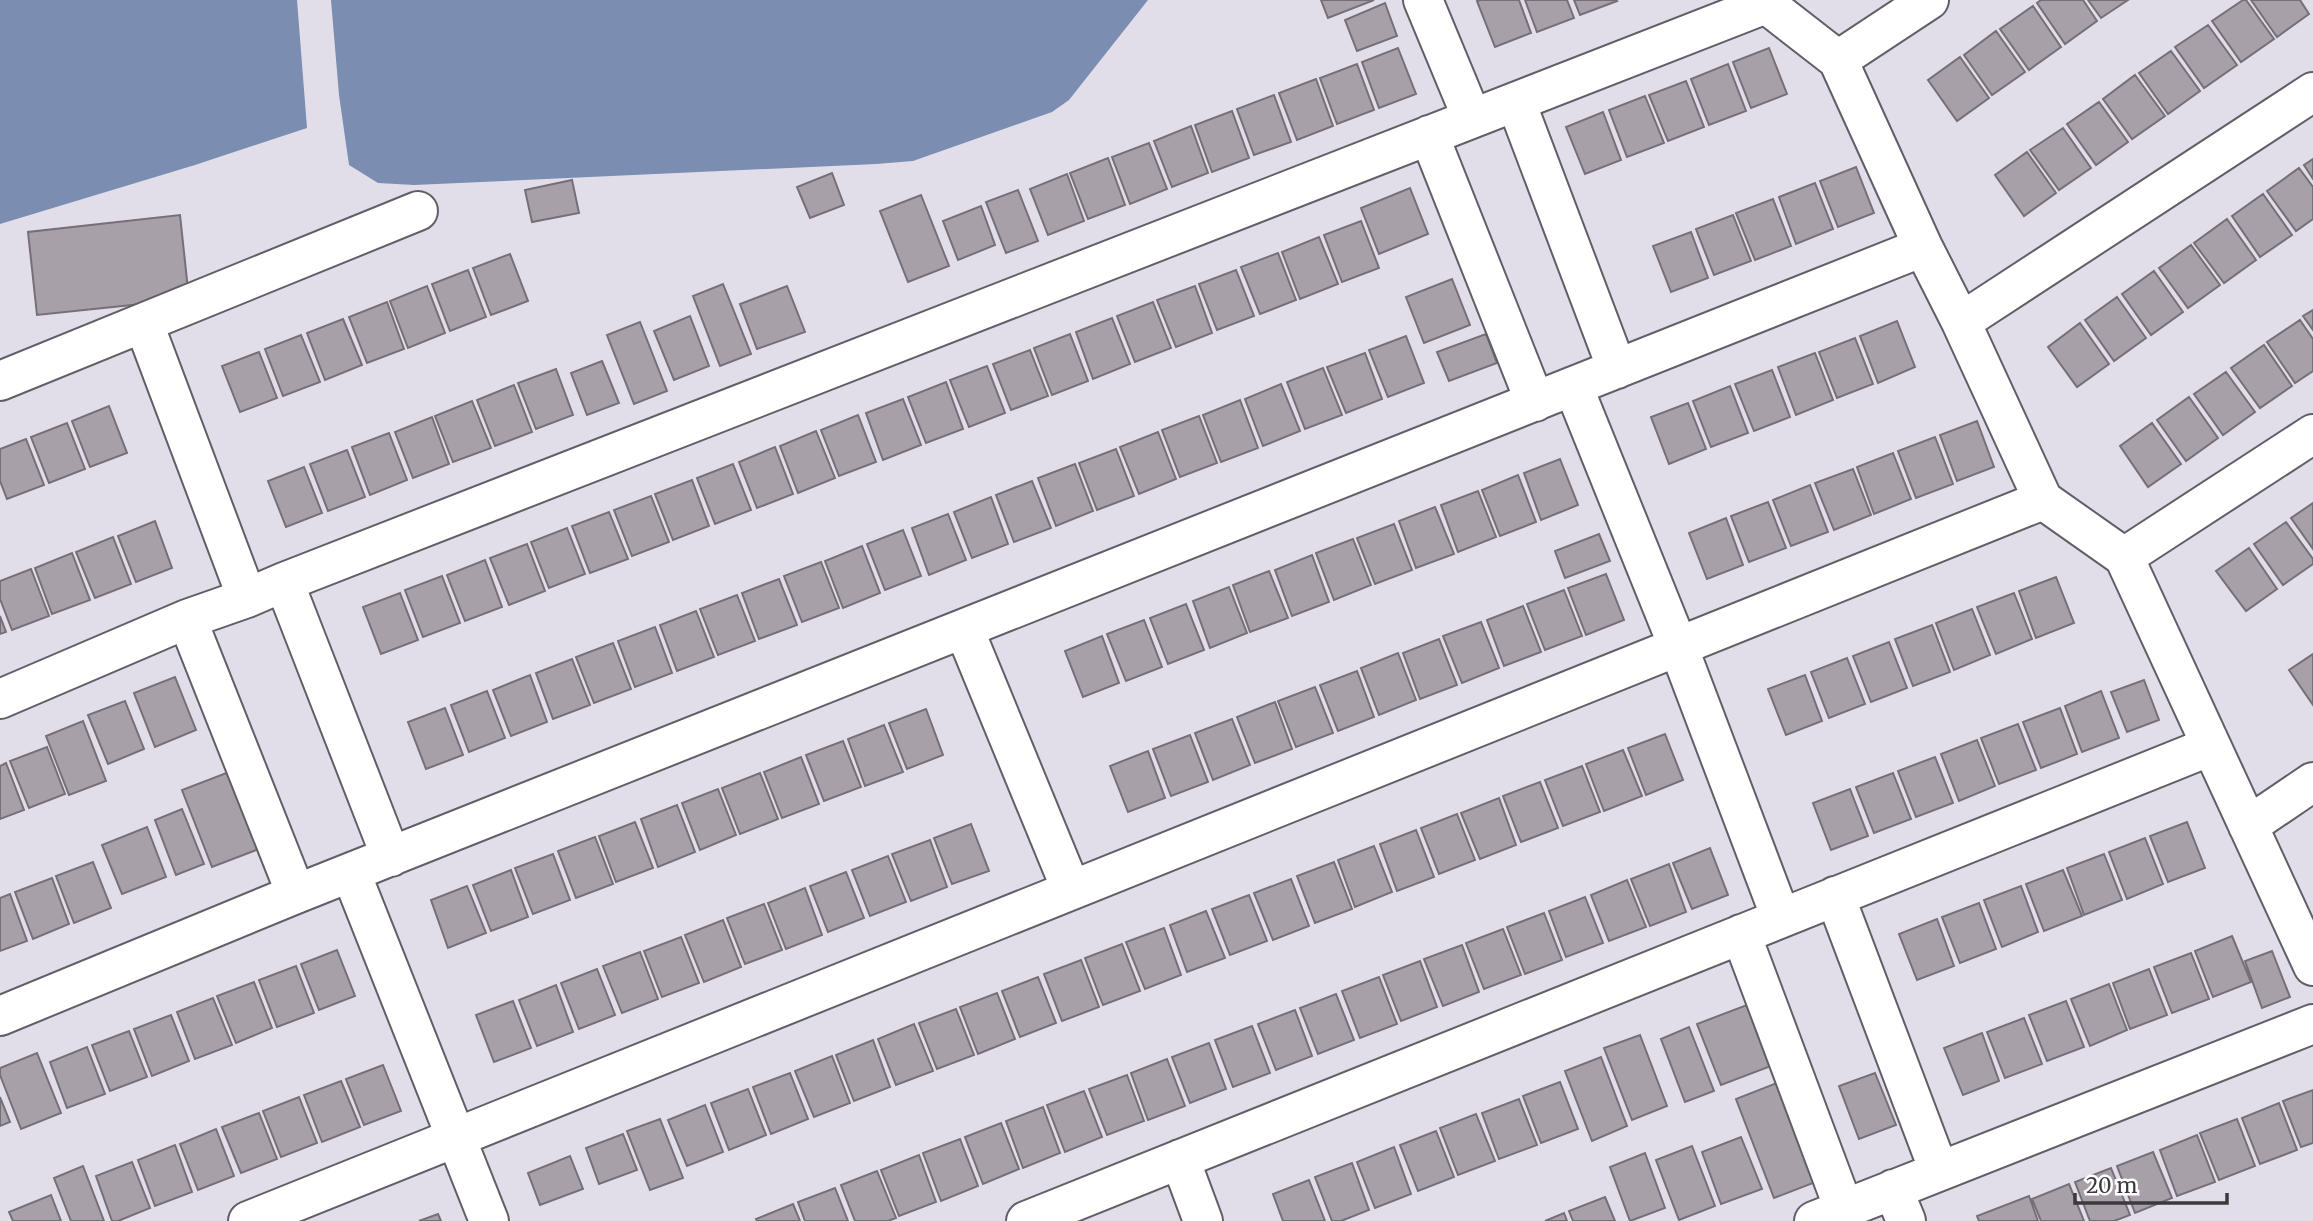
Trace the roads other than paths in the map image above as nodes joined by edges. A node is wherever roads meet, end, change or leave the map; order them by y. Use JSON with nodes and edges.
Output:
{"nodes":[{"id":1,"x":1423,"y":0,"type":"edge"},
{"id":2,"x":1929,"y":0,"type":"edge"},
{"id":3,"x":1765,"y":2,"type":"edge"},
{"id":4,"x":1838,"y":60,"type":"junction"},
{"id":5,"x":2313,"y":92,"type":"edge"},
{"id":6,"x":1516,"y":102,"type":"junction"},
{"id":7,"x":1472,"y":118,"type":"junction"},
{"id":8,"x":1429,"y":135,"type":"junction"},
{"id":9,"x":418,"y":211,"type":"dead end"},
{"id":10,"x":1923,"y":247,"type":"junction"},
{"id":11,"x":1961,"y":322,"type":"junction"},
{"id":12,"x":144,"y":324,"type":"junction"},
{"id":13,"x":1617,"y":369,"type":"junction"},
{"id":14,"x":0,"y":381,"type":"edge"},
{"id":15,"x":1573,"y":386,"type":"junction"},
{"id":16,"x":1535,"y":402,"type":"junction"},
{"id":17,"x":2313,"y":434,"type":"edge"},
{"id":18,"x":2043,"y":500,"type":"junction"},
{"id":19,"x":2124,"y":557,"type":"junction"},
{"id":20,"x":284,"y":582,"type":"junction"},
{"id":21,"x":247,"y":598,"type":"junction"},
{"id":22,"x":187,"y":619,"type":"junction"},
{"id":23,"x":964,"y":629,"type":"junction"},
{"id":24,"x":1678,"y":646,"type":"junction"},
{"id":25,"x":0,"y":699,"type":"edge"},
{"id":26,"x":2211,"y":746,"type":"junction"},
{"id":27,"x":2313,"y":782,"type":"edge"},
{"id":28,"x":2248,"y":826,"type":"junction"},
{"id":29,"x":391,"y":857,"type":"junction"},
{"id":30,"x":351,"y":873,"type":"junction"},
{"id":31,"x":1071,"y":889,"type":"junction"},
{"id":32,"x":296,"y":894,"type":"junction"},
{"id":33,"x":1835,"y":896,"type":"junction"},
{"id":34,"x":1781,"y":918,"type":"junction"},
{"id":35,"x":1741,"y":934,"type":"junction"},
{"id":36,"x":2313,"y":966,"type":"edge"},
{"id":37,"x":0,"y":1016,"type":"edge"},
{"id":38,"x":2313,"y":1024,"type":"edge"},
{"id":39,"x":456,"y":1136,"type":"junction"},
{"id":40,"x":1180,"y":1159,"type":"junction"},
{"id":41,"x":1939,"y":1171,"type":"junction"},
{"id":42,"x":1899,"y":1205,"type":"edge"},
{"id":43,"x":1829,"y":1215,"type":"edge"},
{"id":44,"x":248,"y":1221,"type":"edge"},
{"id":45,"x":489,"y":1221,"type":"edge"},
{"id":46,"x":1026,"y":1221,"type":"edge"},
{"id":47,"x":1203,"y":1221,"type":"edge"}],
"edges":[{"from":1,"to":7,"type":"street"},
{"from":2,"to":4,"type":"street"},
{"from":3,"to":4,"type":"street"},
{"from":3,"to":6,"type":"street"},
{"from":4,"to":10,"type":"street"},
{"from":5,"to":11,"type":"street"},
{"from":6,"to":7,"type":"street"},
{"from":6,"to":13,"type":"street"},
{"from":7,"to":8,"type":"street"},
{"from":8,"to":16,"type":"street"},
{"from":8,"to":20,"type":"street"},
{"from":9,"to":12,"type":"street"},
{"from":10,"to":11,"type":"street"},
{"from":10,"to":13,"type":"street"},
{"from":11,"to":18,"type":"street"},
{"from":12,"to":14,"type":"street"},
{"from":12,"to":21,"type":"street"},
{"from":13,"to":15,"type":"street"},
{"from":15,"to":16,"type":"street"},
{"from":15,"to":24,"type":"street"},
{"from":16,"to":23,"type":"street"},
{"from":17,"to":19,"type":"street"},
{"from":18,"to":19,"type":"street"},
{"from":18,"to":24,"type":"street"},
{"from":19,"to":26,"type":"street"},
{"from":20,"to":21,"type":"street"},
{"from":20,"to":29,"type":"street"},
{"from":21,"to":22,"type":"street"},
{"from":22,"to":25,"type":"street"},
{"from":22,"to":32,"type":"street"},
{"from":23,"to":29,"type":"street"},
{"from":23,"to":31,"type":"street"},
{"from":24,"to":31,"type":"street"},
{"from":24,"to":34,"type":"street"},
{"from":26,"to":28,"type":"street"},
{"from":26,"to":33,"type":"street"},
{"from":27,"to":28,"type":"street"},
{"from":28,"to":36,"type":"street"},
{"from":29,"to":30,"type":"street"},
{"from":30,"to":32,"type":"street"},
{"from":30,"to":39,"type":"street"},
{"from":31,"to":39,"type":"street"},
{"from":32,"to":37,"type":"street"},
{"from":33,"to":34,"type":"street"},
{"from":33,"to":41,"type":"street"},
{"from":34,"to":35,"type":"street"},
{"from":35,"to":40,"type":"street"},
{"from":35,"to":43,"type":"street"},
{"from":38,"to":41,"type":"street"},
{"from":39,"to":44,"type":"street"},
{"from":39,"to":45,"type":"street"},
{"from":40,"to":46,"type":"street"},
{"from":40,"to":47,"type":"street"},
{"from":41,"to":42,"type":"street"},
{"from":42,"to":43,"type":"street"}]}
